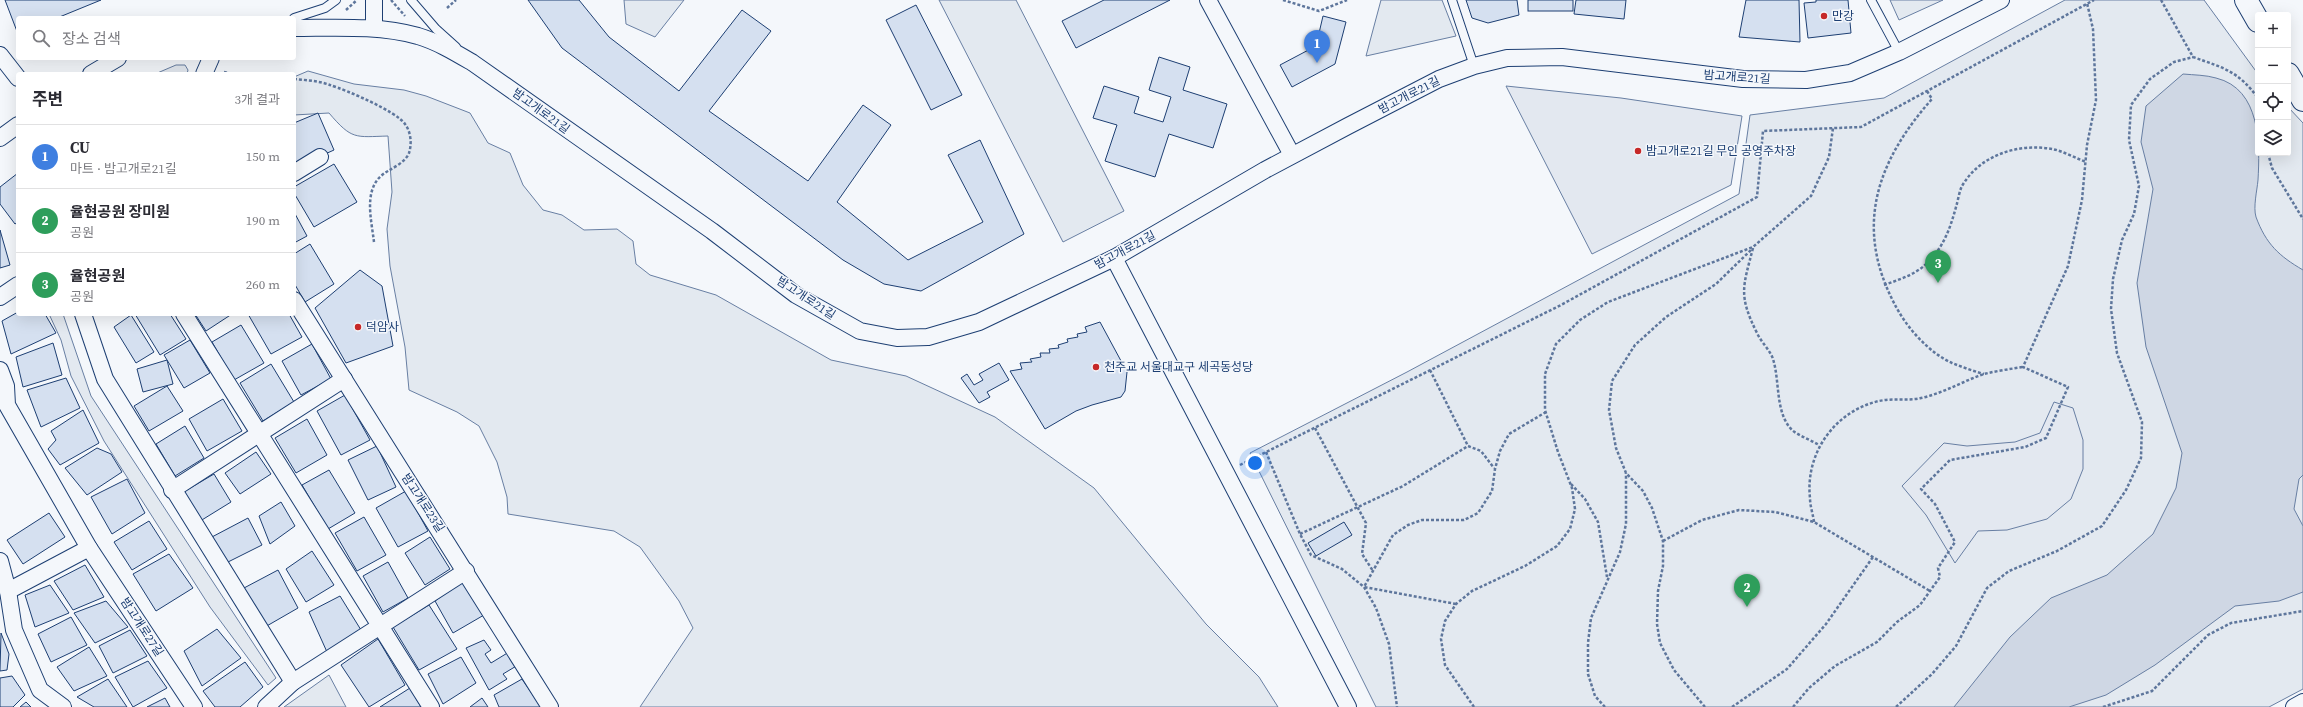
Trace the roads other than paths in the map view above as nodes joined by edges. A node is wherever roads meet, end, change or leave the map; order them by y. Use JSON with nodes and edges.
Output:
{"nodes":[{"id":1,"x":336,"y":0,"type":"edge"},
{"id":2,"x":374,"y":0,"type":"edge"},
{"id":3,"x":411,"y":0,"type":"edge"},
{"id":4,"x":1208,"y":0,"type":"edge"},
{"id":5,"x":1452,"y":0,"type":"edge"},
{"id":6,"x":1871,"y":0,"type":"edge"},
{"id":7,"x":2001,"y":0,"type":"edge"},
{"id":8,"x":2246,"y":0,"type":"edge"},
{"id":9,"x":2255,"y":16,"type":"edge"},
{"id":10,"x":296,"y":17,"type":"edge"},
{"id":11,"x":296,"y":28,"type":"edge"},
{"id":12,"x":374,"y":28,"type":"junction"},
{"id":13,"x":1899,"y":52,"type":"junction"},
{"id":14,"x":0,"y":55,"type":"edge"},
{"id":15,"x":115,"y":60,"type":"edge"},
{"id":16,"x":210,"y":60,"type":"edge"},
{"id":17,"x":473,"y":63,"type":"junction"},
{"id":18,"x":1474,"y":66,"type":"junction"},
{"id":19,"x":94,"y":72,"type":"edge"},
{"id":20,"x":205,"y":72,"type":"edge"},
{"id":21,"x":16,"y":75,"type":"edge"},
{"id":22,"x":2291,"y":79,"type":"edge"},
{"id":23,"x":2303,"y":100,"type":"edge"},
{"id":24,"x":16,"y":126,"type":"edge"},
{"id":25,"x":0,"y":138,"type":"edge"},
{"id":26,"x":1292,"y":155,"type":"junction"},
{"id":27,"x":320,"y":157,"type":"dead end"},
{"id":28,"x":296,"y":172,"type":"edge"},
{"id":29,"x":1114,"y":258,"type":"junction"},
{"id":30,"x":16,"y":287,"type":"edge"},
{"id":31,"x":0,"y":297,"type":"edge"},
{"id":32,"x":296,"y":303,"type":"edge"},
{"id":33,"x":84,"y":316,"type":"edge"},
{"id":34,"x":185,"y":316,"type":"edge"},
{"id":35,"x":0,"y":370,"type":"edge"},
{"id":36,"x":344,"y":379,"type":"junction"},
{"id":37,"x":3,"y":408,"type":"edge"},
{"id":38,"x":260,"y":435,"type":"junction"},
{"id":39,"x":172,"y":490,"type":"junction"},
{"id":40,"x":89,"y":548,"type":"junction"},
{"id":41,"x":0,"y":562,"type":"edge"},
{"id":42,"x":466,"y":571,"type":"junction"},
{"id":43,"x":8,"y":591,"type":"junction"},
{"id":44,"x":381,"y":627,"type":"junction"},
{"id":45,"x":293,"y":682,"type":"junction"},
{"id":46,"x":2303,"y":702,"type":"edge"},
{"id":47,"x":63,"y":707,"type":"edge"},
{"id":48,"x":194,"y":707,"type":"edge"},
{"id":49,"x":266,"y":707,"type":"edge"},
{"id":50,"x":431,"y":707,"type":"edge"},
{"id":51,"x":550,"y":707,"type":"edge"},
{"id":52,"x":1348,"y":707,"type":"edge"},
{"id":53,"x":2294,"y":707,"type":"edge"}],
"edges":[{"from":1,"to":10,"type":"lane"},
{"from":2,"to":12,"type":"street"},
{"from":3,"to":17,"type":"lane"},
{"from":4,"to":26,"type":"street"},
{"from":5,"to":18,"type":"lane"},
{"from":6,"to":13,"type":"lane"},
{"from":7,"to":13,"type":"street","name":"밤고개로21길"},
{"from":8,"to":9,"type":"main road"},
{"from":11,"to":12,"type":"street","name":"밤고개로21길"},
{"from":12,"to":17,"type":"street","name":"밤고개로21길"},
{"from":13,"to":18,"type":"street","name":"밤고개로21길"},
{"from":14,"to":21,"type":"street"},
{"from":15,"to":19,"type":"street"},
{"from":16,"to":20,"type":"street"},
{"from":17,"to":29,"type":"street","name":"밤고개로21길"},
{"from":18,"to":26,"type":"street","name":"밤고개로21길"},
{"from":22,"to":23,"type":"main road"},
{"from":24,"to":25,"type":"street"},
{"from":26,"to":29,"type":"street","name":"밤고개로21길"},
{"from":27,"to":28,"type":"street"},
{"from":29,"to":52,"type":"street"},
{"from":30,"to":31,"type":"street"},
{"from":32,"to":36,"type":"street","name":"밤고개로23길"},
{"from":33,"to":39,"type":"street"},
{"from":34,"to":38,"type":"street"},
{"from":35,"to":37,"type":"street"},
{"from":36,"to":38,"type":"street"},
{"from":36,"to":42,"type":"street","name":"밤고개로23길"},
{"from":37,"to":40,"type":"street","name":"밤고개로27길"},
{"from":38,"to":39,"type":"street"},
{"from":38,"to":44,"type":"street"},
{"from":39,"to":45,"type":"street"},
{"from":40,"to":43,"type":"street"},
{"from":40,"to":48,"type":"street","name":"밤고개로27길"},
{"from":41,"to":43,"type":"street"},
{"from":42,"to":44,"type":"street"},
{"from":42,"to":51,"type":"street","name":"밤고개로23길"},
{"from":43,"to":47,"type":"street"},
{"from":44,"to":45,"type":"street"},
{"from":44,"to":50,"type":"street"},
{"from":45,"to":49,"type":"street"},
{"from":46,"to":53,"type":"street"}]}
